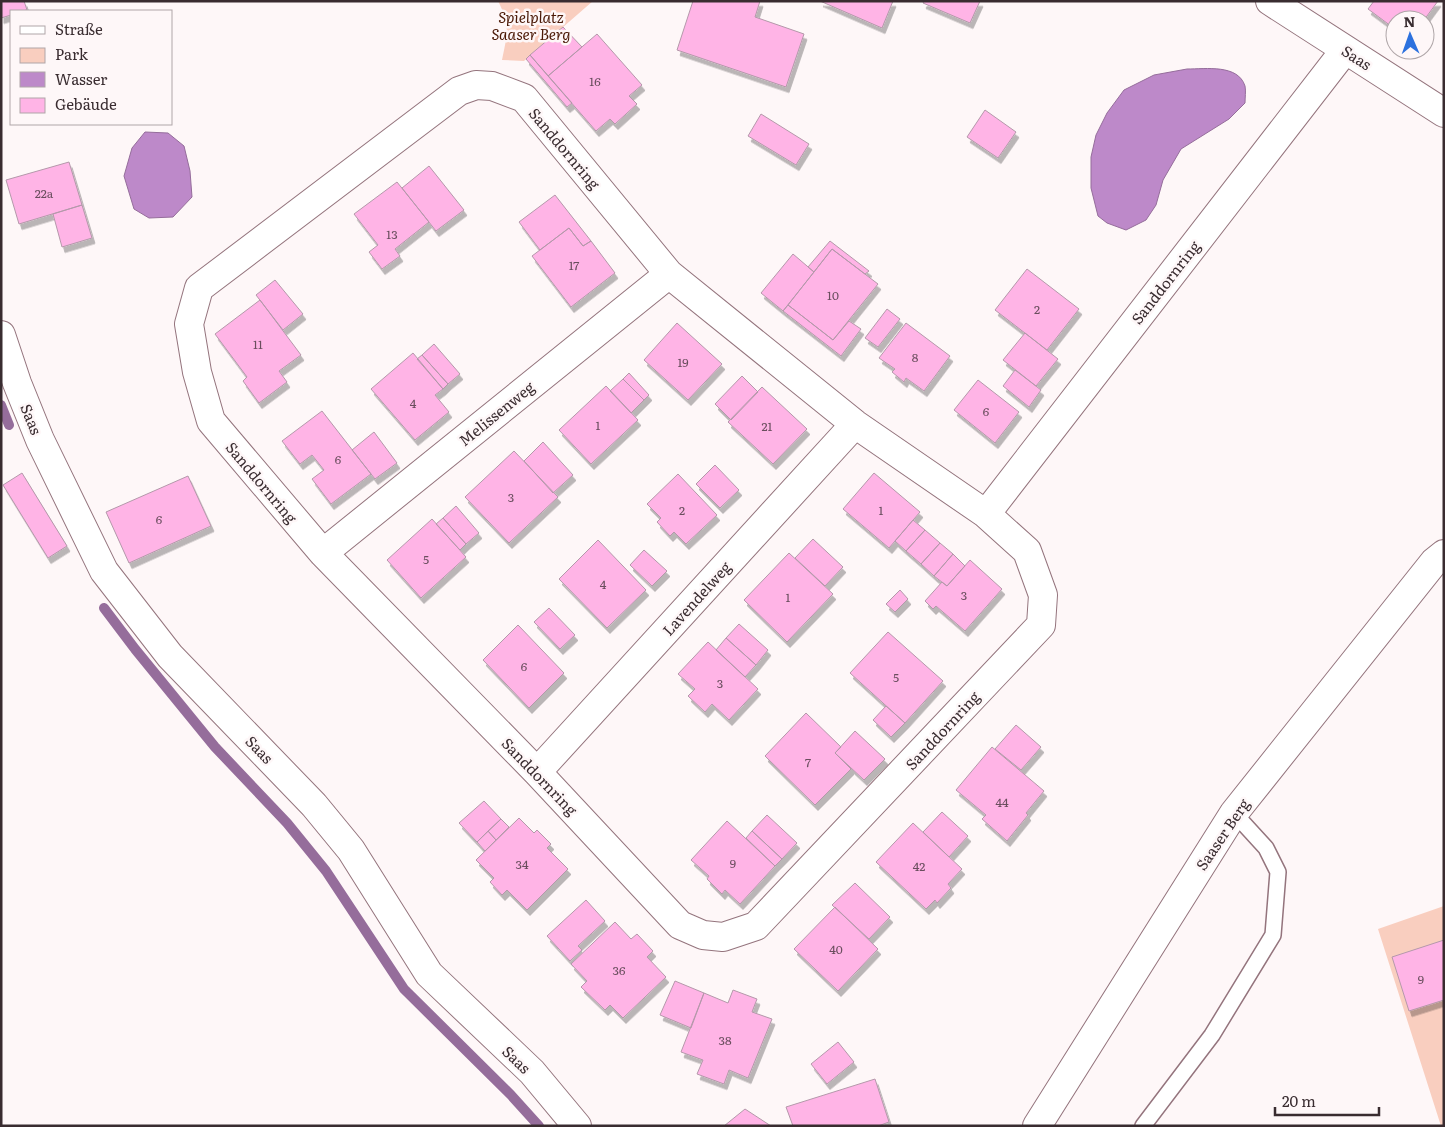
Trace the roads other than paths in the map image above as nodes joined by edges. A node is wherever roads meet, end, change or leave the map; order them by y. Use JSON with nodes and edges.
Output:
{"nodes":[{"id":1,"x":1270,"y":1,"type":"edge"},
{"id":2,"x":1345,"y":50,"type":"junction"},
{"id":3,"x":1440,"y":104,"type":"edge"},
{"id":4,"x":669,"y":274,"type":"junction"},
{"id":5,"x":1,"y":335,"type":"edge"},
{"id":6,"x":855,"y":424,"type":"junction"},
{"id":7,"x":986,"y":514,"type":"junction"},
{"id":8,"x":1441,"y":552,"type":"edge"},
{"id":9,"x":323,"y":553,"type":"junction"},
{"id":10,"x":537,"y":772,"type":"junction"},
{"id":11,"x":1234,"y":813,"type":"junction"},
{"id":12,"x":577,"y":1126,"type":"edge"},
{"id":13,"x":1037,"y":1126,"type":"edge"},
{"id":14,"x":1143,"y":1126,"type":"edge"}],
"edges":[{"from":1,"to":2,"type":"street","name":"Saas"},
{"from":2,"to":3,"type":"street","name":"Saas"},
{"from":2,"to":7,"type":"street","name":"Sanddornring"},
{"from":4,"to":6,"type":"street","name":"Sanddornring"},
{"from":4,"to":9,"type":"street","name":"Melissenweg"},
{"from":4,"to":9,"type":"street","name":"Sanddornring"},
{"from":5,"to":12,"type":"street","name":"Saas"},
{"from":6,"to":7,"type":"street","name":"Sanddornring"},
{"from":6,"to":10,"type":"street","name":"Lavendelweg"},
{"from":7,"to":10,"type":"street","name":"Sanddornring"},
{"from":8,"to":11,"type":"street","name":"Saaser Berg"},
{"from":9,"to":10,"type":"street","name":"Sanddornring"},
{"from":11,"to":13,"type":"street","name":"Saaser Berg"},
{"from":11,"to":14,"type":"lane"}]}
